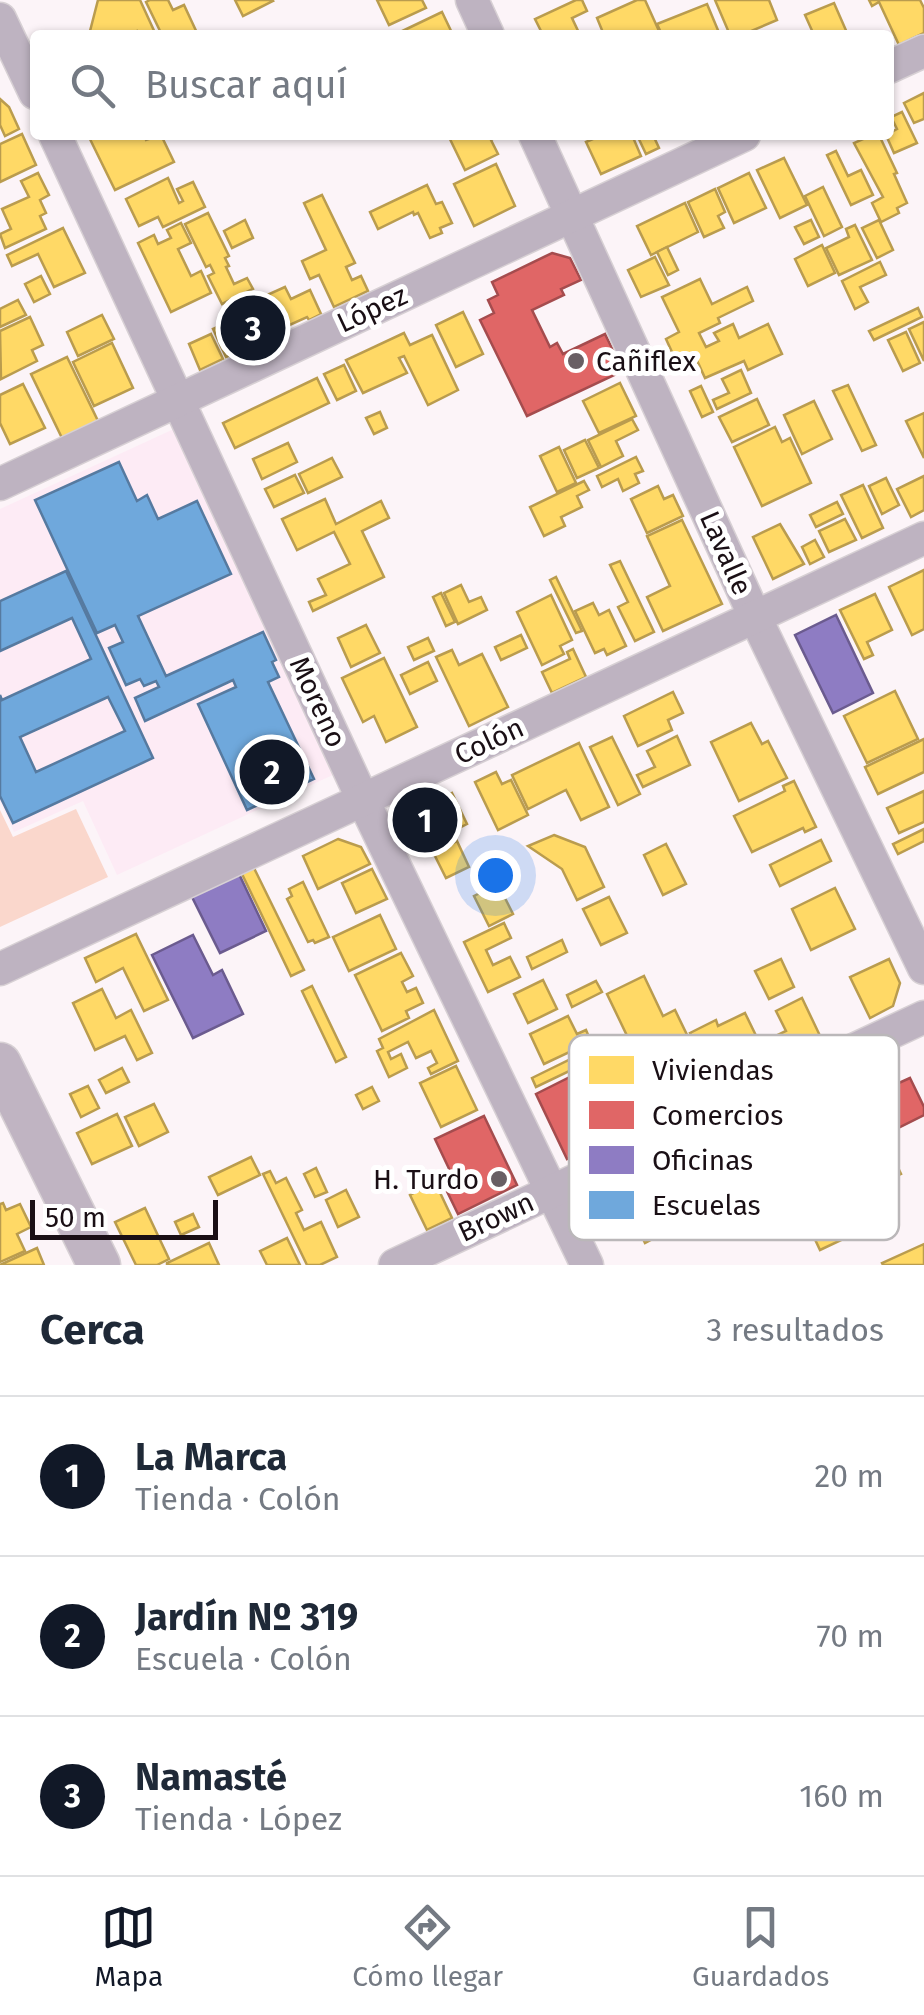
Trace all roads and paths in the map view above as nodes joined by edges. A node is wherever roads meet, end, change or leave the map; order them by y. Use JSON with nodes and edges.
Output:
{"nodes":[{"id":1,"x":22,"y":0,"type":"edge"},
{"id":2,"x":472,"y":0,"type":"edge"},
{"id":3,"x":0,"y":10,"type":"edge"},
{"id":4,"x":0,"y":19,"type":"edge"},
{"id":5,"x":486,"y":30,"type":"edge"},
{"id":6,"x":924,"y":50,"type":"edge"},
{"id":7,"x":894,"y":65,"type":"edge"},
{"id":8,"x":30,"y":82,"type":"edge"},
{"id":9,"x":57,"y":140,"type":"edge"},
{"id":10,"x":537,"y":140,"type":"edge"},
{"id":11,"x":733,"y":140,"type":"edge"},
{"id":12,"x":572,"y":216,"type":"junction"},
{"id":13,"x":180,"y":400,"type":"junction"},
{"id":14,"x":0,"y":484,"type":"edge"},
{"id":15,"x":924,"y":538,"type":"edge"},
{"id":16,"x":755,"y":617,"type":"junction"},
{"id":17,"x":363,"y":800,"type":"junction"},
{"id":18,"x":924,"y":968,"type":"edge"},
{"id":19,"x":0,"y":969,"type":"edge"},
{"id":20,"x":924,"y":1018,"type":"edge"},
{"id":21,"x":887,"y":1035,"type":"edge"},
{"id":22,"x":0,"y":1064,"type":"edge"},
{"id":23,"x":569,"y":1183,"type":"edge"},
{"id":24,"x":552,"y":1191,"type":"junction"},
{"id":25,"x":569,"y":1227,"type":"edge"},
{"id":26,"x":575,"y":1240,"type":"edge"},
{"id":27,"x":98,"y":1265,"type":"edge"},
{"id":28,"x":394,"y":1265,"type":"edge"},
{"id":29,"x":587,"y":1265,"type":"edge"}],
"edges":[{"from":1,"to":3,"type":"street"},
{"from":2,"to":5,"type":"street"},
{"from":4,"to":8,"type":"street"},
{"from":6,"to":7,"type":"street"},
{"from":9,"to":13,"type":"street","name":"Moreno"},
{"from":10,"to":12,"type":"street","name":"Lavalle"},
{"from":11,"to":12,"type":"street","name":"López"},
{"from":12,"to":13,"type":"street","name":"López"},
{"from":12,"to":16,"type":"street","name":"Lavalle"},
{"from":13,"to":14,"type":"street","name":"López"},
{"from":13,"to":17,"type":"street","name":"Moreno"},
{"from":15,"to":16,"type":"street","name":"Colón"},
{"from":16,"to":17,"type":"street","name":"Colón"},
{"from":16,"to":18,"type":"street","name":"Lavalle"},
{"from":17,"to":19,"type":"street","name":"Colón"},
{"from":17,"to":24,"type":"street","name":"Moreno"},
{"from":20,"to":21,"type":"street","name":"Brown"},
{"from":22,"to":27,"type":"main road"},
{"from":23,"to":24,"type":"street","name":"Brown"},
{"from":24,"to":25,"type":"street","name":"Moreno"},
{"from":24,"to":28,"type":"street","name":"Brown"},
{"from":26,"to":29,"type":"street","name":"Moreno"}]}
